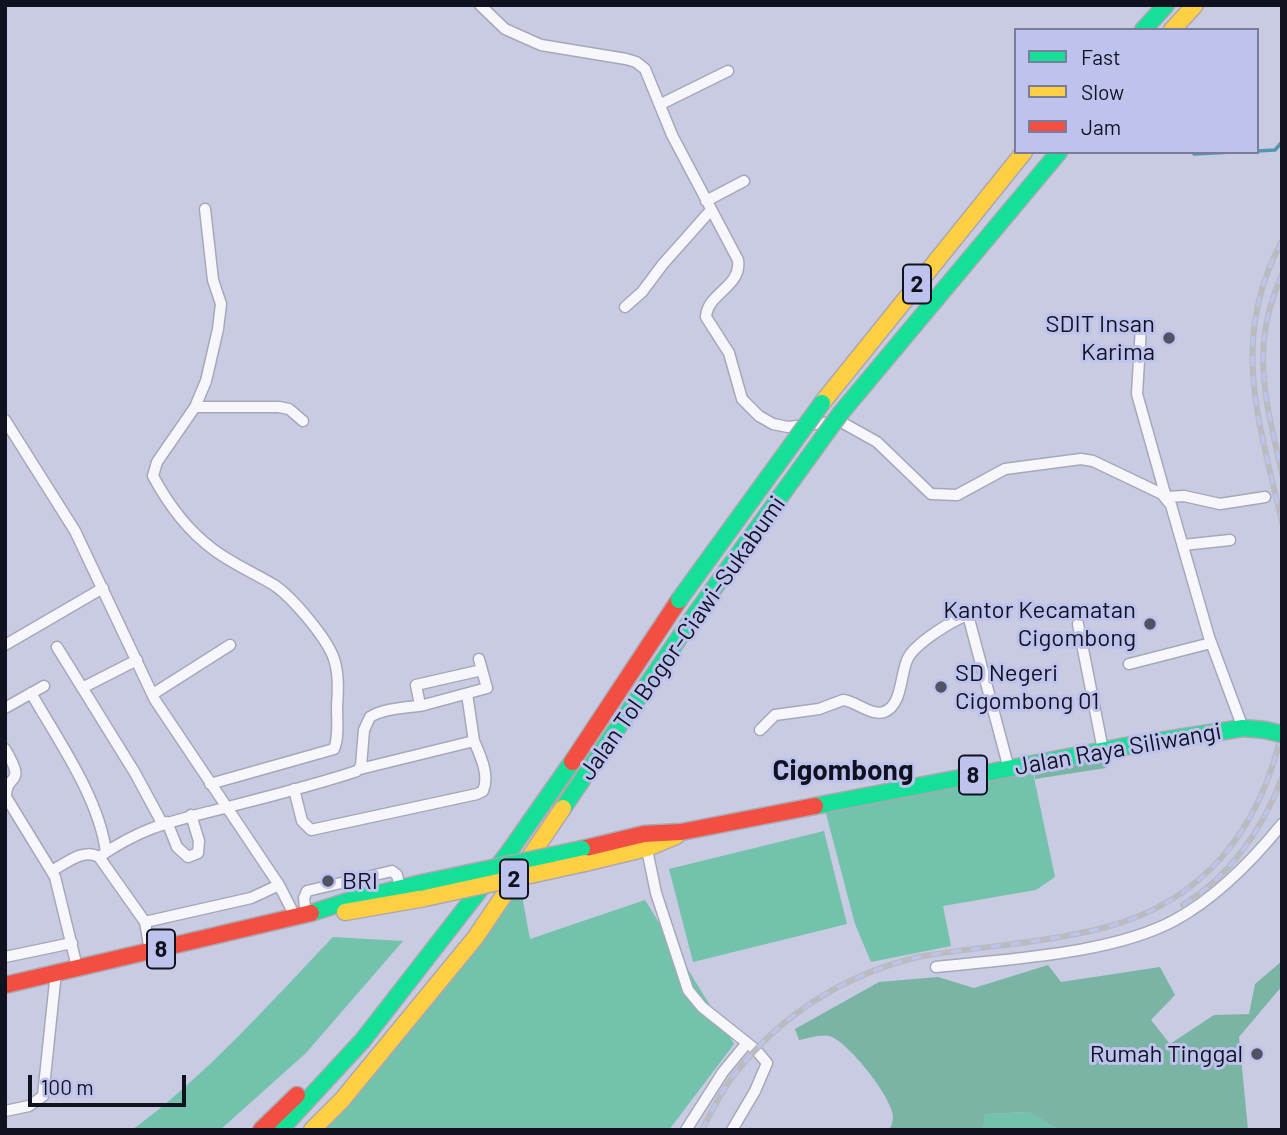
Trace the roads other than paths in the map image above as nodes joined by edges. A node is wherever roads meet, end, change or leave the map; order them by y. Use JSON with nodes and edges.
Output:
{"nodes":[{"id":1,"x":481,"y":5,"type":"edge"},
{"id":2,"x":1166,"y":5,"type":"edge"},
{"id":3,"x":1195,"y":5,"type":"edge"},
{"id":4,"x":1145,"y":28,"type":"edge"},
{"id":5,"x":1174,"y":28,"type":"edge"},
{"id":6,"x":728,"y":71,"type":"dead end"},
{"id":7,"x":661,"y":104,"type":"junction"},
{"id":8,"x":1022,"y":154,"type":"edge"},
{"id":9,"x":1057,"y":154,"type":"edge"},
{"id":10,"x":744,"y":181,"type":"dead end"},
{"id":11,"x":709,"y":206,"type":"junction"},
{"id":12,"x":205,"y":209,"type":"dead end"},
{"id":13,"x":625,"y":307,"type":"dead end"},
{"id":14,"x":1141,"y":327,"type":"dead end"},
{"id":15,"x":195,"y":407,"type":"junction"},
{"id":16,"x":5,"y":420,"type":"edge"},
{"id":17,"x":303,"y":421,"type":"dead end"},
{"id":18,"x":1166,"y":497,"type":"junction"},
{"id":19,"x":1265,"y":498,"type":"dead end"},
{"id":20,"x":1230,"y":540,"type":"dead end"},
{"id":21,"x":1183,"y":545,"type":"junction"},
{"id":22,"x":103,"y":589,"type":"junction"},
{"id":23,"x":1078,"y":624,"type":"dead end"},
{"id":24,"x":1211,"y":643,"type":"junction"},
{"id":25,"x":5,"y":645,"type":"edge"},
{"id":26,"x":230,"y":645,"type":"dead end"},
{"id":27,"x":57,"y":647,"type":"dead end"},
{"id":28,"x":479,"y":659,"type":"dead end"},
{"id":29,"x":137,"y":660,"type":"junction"},
{"id":30,"x":1129,"y":664,"type":"dead end"},
{"id":31,"x":482,"y":670,"type":"junction"},
{"id":32,"x":44,"y":686,"type":"dead end"},
{"id":33,"x":82,"y":688,"type":"junction"},
{"id":34,"x":31,"y":693,"type":"junction"},
{"id":35,"x":153,"y":694,"type":"junction"},
{"id":36,"x":467,"y":694,"type":"junction"},
{"id":37,"x":420,"y":705,"type":"junction"},
{"id":38,"x":5,"y":708,"type":"edge"},
{"id":39,"x":1243,"y":728,"type":"junction"},
{"id":40,"x":760,"y":730,"type":"dead end"},
{"id":41,"x":1274,"y":732,"type":"edge"},
{"id":42,"x":474,"y":741,"type":"junction"},
{"id":43,"x":5,"y":749,"type":"edge"},
{"id":44,"x":1103,"y":750,"type":"junction"},
{"id":45,"x":1009,"y":768,"type":"junction"},
{"id":46,"x":360,"y":769,"type":"junction"},
{"id":47,"x":210,"y":784,"type":"junction"},
{"id":48,"x":294,"y":789,"type":"junction"},
{"id":49,"x":226,"y":808,"type":"junction"},
{"id":50,"x":191,"y":815,"type":"junction"},
{"id":51,"x":164,"y":822,"type":"junction"},
{"id":52,"x":1282,"y":824,"type":"edge"},
{"id":53,"x":645,"y":841,"type":"junction"},
{"id":54,"x":103,"y":855,"type":"junction"},
{"id":55,"x":52,"y":870,"type":"junction"},
{"id":56,"x":279,"y":885,"type":"junction"},
{"id":57,"x":400,"y":888,"type":"junction"},
{"id":58,"x":423,"y":891,"type":"junction"},
{"id":59,"x":306,"y":916,"type":"junction"},
{"id":60,"x":145,"y":922,"type":"junction"},
{"id":61,"x":72,"y":943,"type":"junction"},
{"id":62,"x":150,"y":951,"type":"junction"},
{"id":63,"x":5,"y":957,"type":"edge"},
{"id":64,"x":77,"y":967,"type":"junction"},
{"id":65,"x":936,"y":967,"type":"dead end"},
{"id":66,"x":56,"y":972,"type":"junction"},
{"id":67,"x":5,"y":985,"type":"edge"},
{"id":68,"x":363,"y":1041,"type":"junction"},
{"id":69,"x":747,"y":1043,"type":"junction"},
{"id":70,"x":5,"y":1111,"type":"edge"},
{"id":71,"x":261,"y":1130,"type":"edge"},
{"id":72,"x":280,"y":1130,"type":"edge"},
{"id":73,"x":312,"y":1130,"type":"edge"},
{"id":74,"x":686,"y":1130,"type":"edge"},
{"id":75,"x":732,"y":1130,"type":"edge"}],
"edges":[{"from":1,"to":7,"type":"street"},
{"from":2,"to":4,"type":"highway"},
{"from":3,"to":5,"type":"highway"},
{"from":6,"to":7,"type":"street"},
{"from":7,"to":11,"type":"street"},
{"from":8,"to":68,"type":"highway","name":"Jalan Tol Bogor–Ciawi–Sukabumi","number":"2","bridge":true},
{"from":9,"to":73,"type":"highway","name":"Jalan Tol Bogor–Ciawi–Sukabumi","number":"2","bridge":true},
{"from":10,"to":11,"type":"street"},
{"from":11,"to":13,"type":"street"},
{"from":11,"to":18,"type":"street"},
{"from":12,"to":15,"type":"street"},
{"from":14,"to":18,"type":"street"},
{"from":15,"to":17,"type":"street"},
{"from":15,"to":47,"type":"street"},
{"from":16,"to":22,"type":"street"},
{"from":18,"to":19,"type":"street"},
{"from":18,"to":21,"type":"street"},
{"from":20,"to":21,"type":"street"},
{"from":21,"to":24,"type":"street"},
{"from":22,"to":25,"type":"street"},
{"from":22,"to":29,"type":"street"},
{"from":23,"to":44,"type":"street"},
{"from":24,"to":30,"type":"street"},
{"from":24,"to":39,"type":"street"},
{"from":26,"to":35,"type":"street"},
{"from":27,"to":33,"type":"street"},
{"from":28,"to":31,"type":"street"},
{"from":29,"to":33,"type":"street"},
{"from":29,"to":35,"type":"street"},
{"from":31,"to":36,"type":"street"},
{"from":31,"to":37,"type":"street"},
{"from":32,"to":34,"type":"street"},
{"from":33,"to":51,"type":"street"},
{"from":34,"to":38,"type":"street"},
{"from":34,"to":54,"type":"street"},
{"from":35,"to":47,"type":"street"},
{"from":36,"to":37,"type":"street"},
{"from":36,"to":42,"type":"street"},
{"from":37,"to":46,"type":"street"},
{"from":39,"to":41,"type":"highway","name":"Jalan Raya Siliwangi","number":"8"},
{"from":39,"to":44,"type":"highway","name":"Jalan Raya Siliwangi","number":"8"},
{"from":40,"to":45,"type":"street"},
{"from":42,"to":46,"type":"street"},
{"from":42,"to":48,"type":"street"},
{"from":43,"to":55,"type":"street"},
{"from":44,"to":45,"type":"highway","name":"Jalan Raya Siliwangi","number":"8"},
{"from":45,"to":53,"type":"highway","name":"Jalan Raya Siliwangi","number":"8"},
{"from":46,"to":48,"type":"street"},
{"from":47,"to":49,"type":"street"},
{"from":48,"to":49,"type":"street"},
{"from":49,"to":50,"type":"street"},
{"from":49,"to":56,"type":"street"},
{"from":50,"to":51,"type":"street"},
{"from":50,"to":51,"type":"street"},
{"from":51,"to":54,"type":"street"},
{"from":52,"to":65,"type":"street"},
{"from":53,"to":58,"type":"highway","name":"Jalan Raya Siliwangi","number":"8","bridge":true},
{"from":53,"to":69,"type":"street"},
{"from":54,"to":55,"type":"street"},
{"from":54,"to":60,"type":"street"},
{"from":55,"to":61,"type":"street"},
{"from":56,"to":59,"type":"street"},
{"from":56,"to":60,"type":"street"},
{"from":57,"to":58,"type":"highway","name":"Jalan Raya Siliwangi","number":"8"},
{"from":57,"to":59,"type":"highway","name":"Jalan Raya Siliwangi","number":"8"},
{"from":57,"to":59,"type":"street"},
{"from":58,"to":59,"type":"highway","name":"Jalan Raya Siliwangi","number":"8"},
{"from":59,"to":62,"type":"highway","name":"Jalan Raya Siliwangi","number":"8"},
{"from":60,"to":62,"type":"street"},
{"from":61,"to":63,"type":"street"},
{"from":61,"to":64,"type":"street"},
{"from":62,"to":64,"type":"highway","name":"Jalan Raya Siliwangi","number":"8"},
{"from":64,"to":66,"type":"highway","name":"Jalan Raya Siliwangi","number":"8"},
{"from":66,"to":67,"type":"highway","name":"Jalan Raya Siliwangi","number":"8"},
{"from":66,"to":70,"type":"street"},
{"from":68,"to":71,"type":"highway"},
{"from":68,"to":72,"type":"highway","name":"Jalan Tol Bogor–Ciawi–Sukabumi","number":"2"},
{"from":69,"to":74,"type":"street"},
{"from":69,"to":75,"type":"street"}]}
